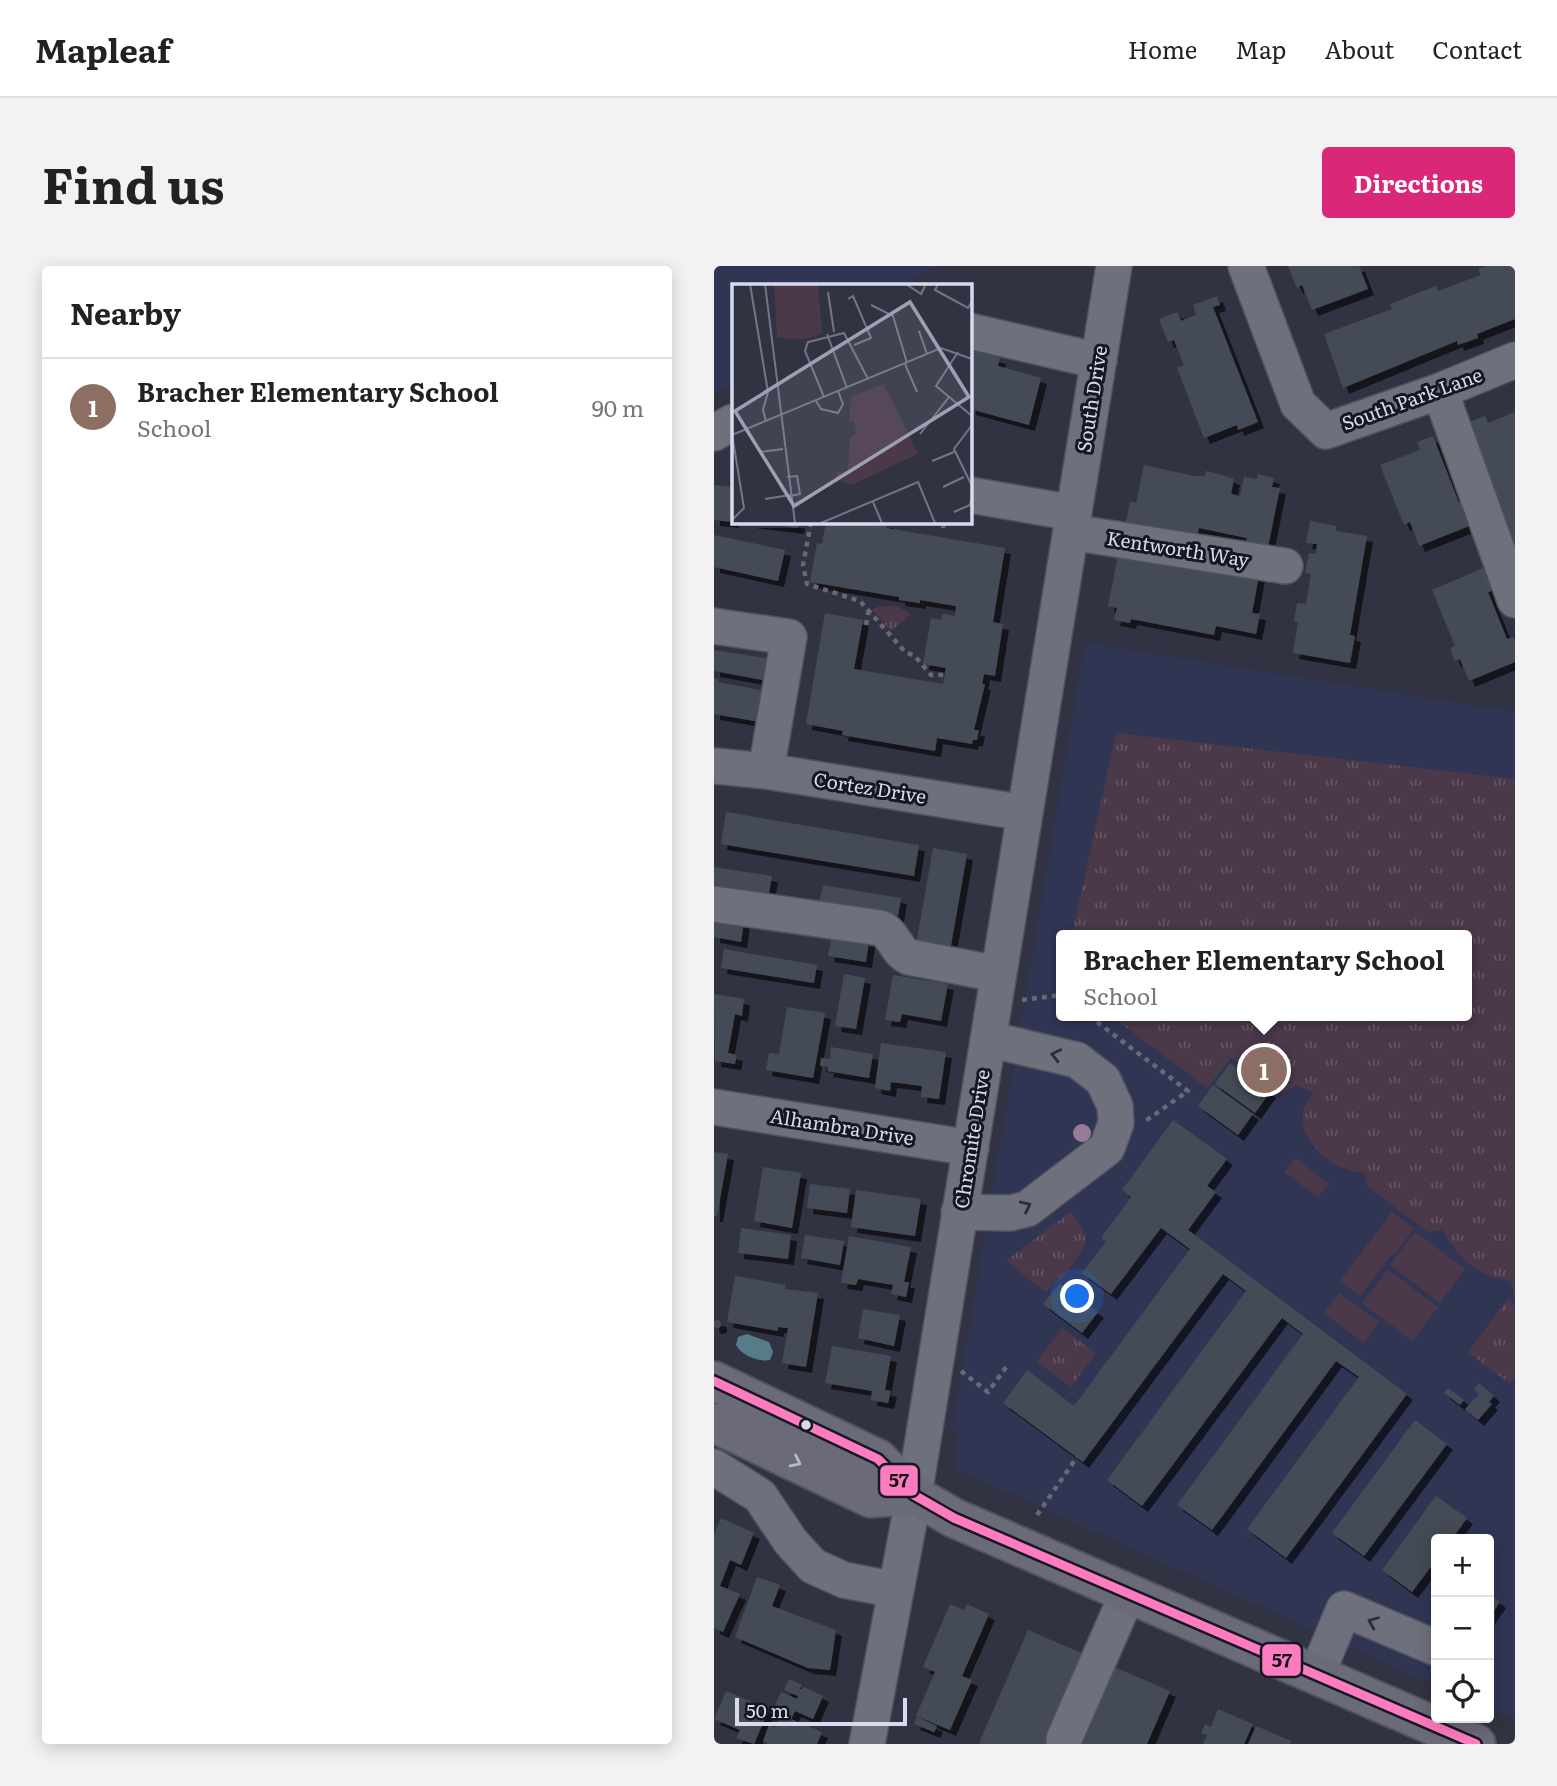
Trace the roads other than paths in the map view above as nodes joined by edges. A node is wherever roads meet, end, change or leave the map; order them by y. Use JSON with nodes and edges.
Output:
{"nodes":[{"id":1,"x":1114,"y":266,"type":"edge"},
{"id":2,"x":1246,"y":266,"type":"edge"},
{"id":3,"x":971,"y":331,"type":"edge"},
{"id":4,"x":1515,"y":360,"type":"edge"},
{"id":5,"x":1099,"y":361,"type":"junction"},
{"id":6,"x":1440,"y":391,"type":"junction"},
{"id":7,"x":732,"y":423,"type":"edge"},
{"id":8,"x":714,"y":433,"type":"edge"},
{"id":9,"x":971,"y":495,"type":"edge"},
{"id":10,"x":1072,"y":522,"type":"junction"},
{"id":11,"x":1285,"y":566,"type":"dead end"},
{"id":12,"x":1515,"y":600,"type":"edge"},
{"id":13,"x":714,"y":626,"type":"edge"},
{"id":14,"x":714,"y":766,"type":"edge"},
{"id":15,"x":766,"y":771,"type":"junction"},
{"id":16,"x":1025,"y":813,"type":"junction"},
{"id":17,"x":714,"y":904,"type":"edge"},
{"id":18,"x":1008,"y":987,"type":"junction"},
{"id":19,"x":988,"y":1039,"type":"junction"},
{"id":20,"x":714,"y":1107,"type":"edge"},
{"id":21,"x":971,"y":1148,"type":"junction"},
{"id":22,"x":959,"y":1212,"type":"junction"},
{"id":23,"x":714,"y":1381,"type":"edge"},
{"id":24,"x":714,"y":1423,"type":"edge"},
{"id":25,"x":714,"y":1468,"type":"edge"},
{"id":26,"x":914,"y":1495,"type":"junction"},
{"id":27,"x":896,"y":1590,"type":"junction"},
{"id":28,"x":1128,"y":1593,"type":"junction"},
{"id":29,"x":1431,"y":1646,"type":"edge"},
{"id":30,"x":1315,"y":1676,"type":"junction"},
{"id":31,"x":1436,"y":1729,"type":"edge"},
{"id":32,"x":1064,"y":1739,"type":"dead end"},
{"id":33,"x":867,"y":1744,"type":"edge"},
{"id":34,"x":1476,"y":1744,"type":"edge"}],
"edges":[{"from":1,"to":5,"type":"street","name":"South Drive"},
{"from":2,"to":6,"type":"street","name":"South Park Lane"},
{"from":3,"to":5,"type":"street"},
{"from":4,"to":6,"type":"street","name":"South Park Lane"},
{"from":5,"to":10,"type":"street","name":"South Drive"},
{"from":6,"to":12,"type":"street"},
{"from":7,"to":8,"type":"street"},
{"from":9,"to":10,"type":"street","name":"Kentworth Way"},
{"from":10,"to":11,"type":"street","name":"Kentworth Way"},
{"from":10,"to":16,"type":"street","name":"Chromite Drive"},
{"from":13,"to":15,"type":"street"},
{"from":14,"to":15,"type":"street","name":"Cortez Drive"},
{"from":15,"to":16,"type":"street","name":"Cortez Drive"},
{"from":16,"to":18,"type":"street","name":"Chromite Drive"},
{"from":17,"to":18,"type":"street"},
{"from":18,"to":19,"type":"street","name":"Chromite Drive"},
{"from":19,"to":21,"type":"street","name":"Chromite Drive"},
{"from":22,"to":19,"type":"street","one_way":true},
{"from":20,"to":21,"type":"street","name":"Alhambra Drive"},
{"from":21,"to":22,"type":"street","name":"Chromite Drive"},
{"from":22,"to":26,"type":"street","name":"Chromite Drive"},
{"from":23,"to":26,"type":"main road"},
{"from":24,"to":26,"type":"main road","one_way":true},
{"from":25,"to":27,"type":"street"},
{"from":26,"to":27,"type":"street","name":"Chromite Drive"},
{"from":26,"to":28,"type":"main road"},
{"from":27,"to":33,"type":"street","name":"Chromite Drive"},
{"from":28,"to":30,"type":"main road"},
{"from":28,"to":32,"type":"street"},
{"from":29,"to":30,"type":"street","one_way":true},
{"from":30,"to":31,"type":"main road"},
{"from":31,"to":34,"type":"main road"}]}
